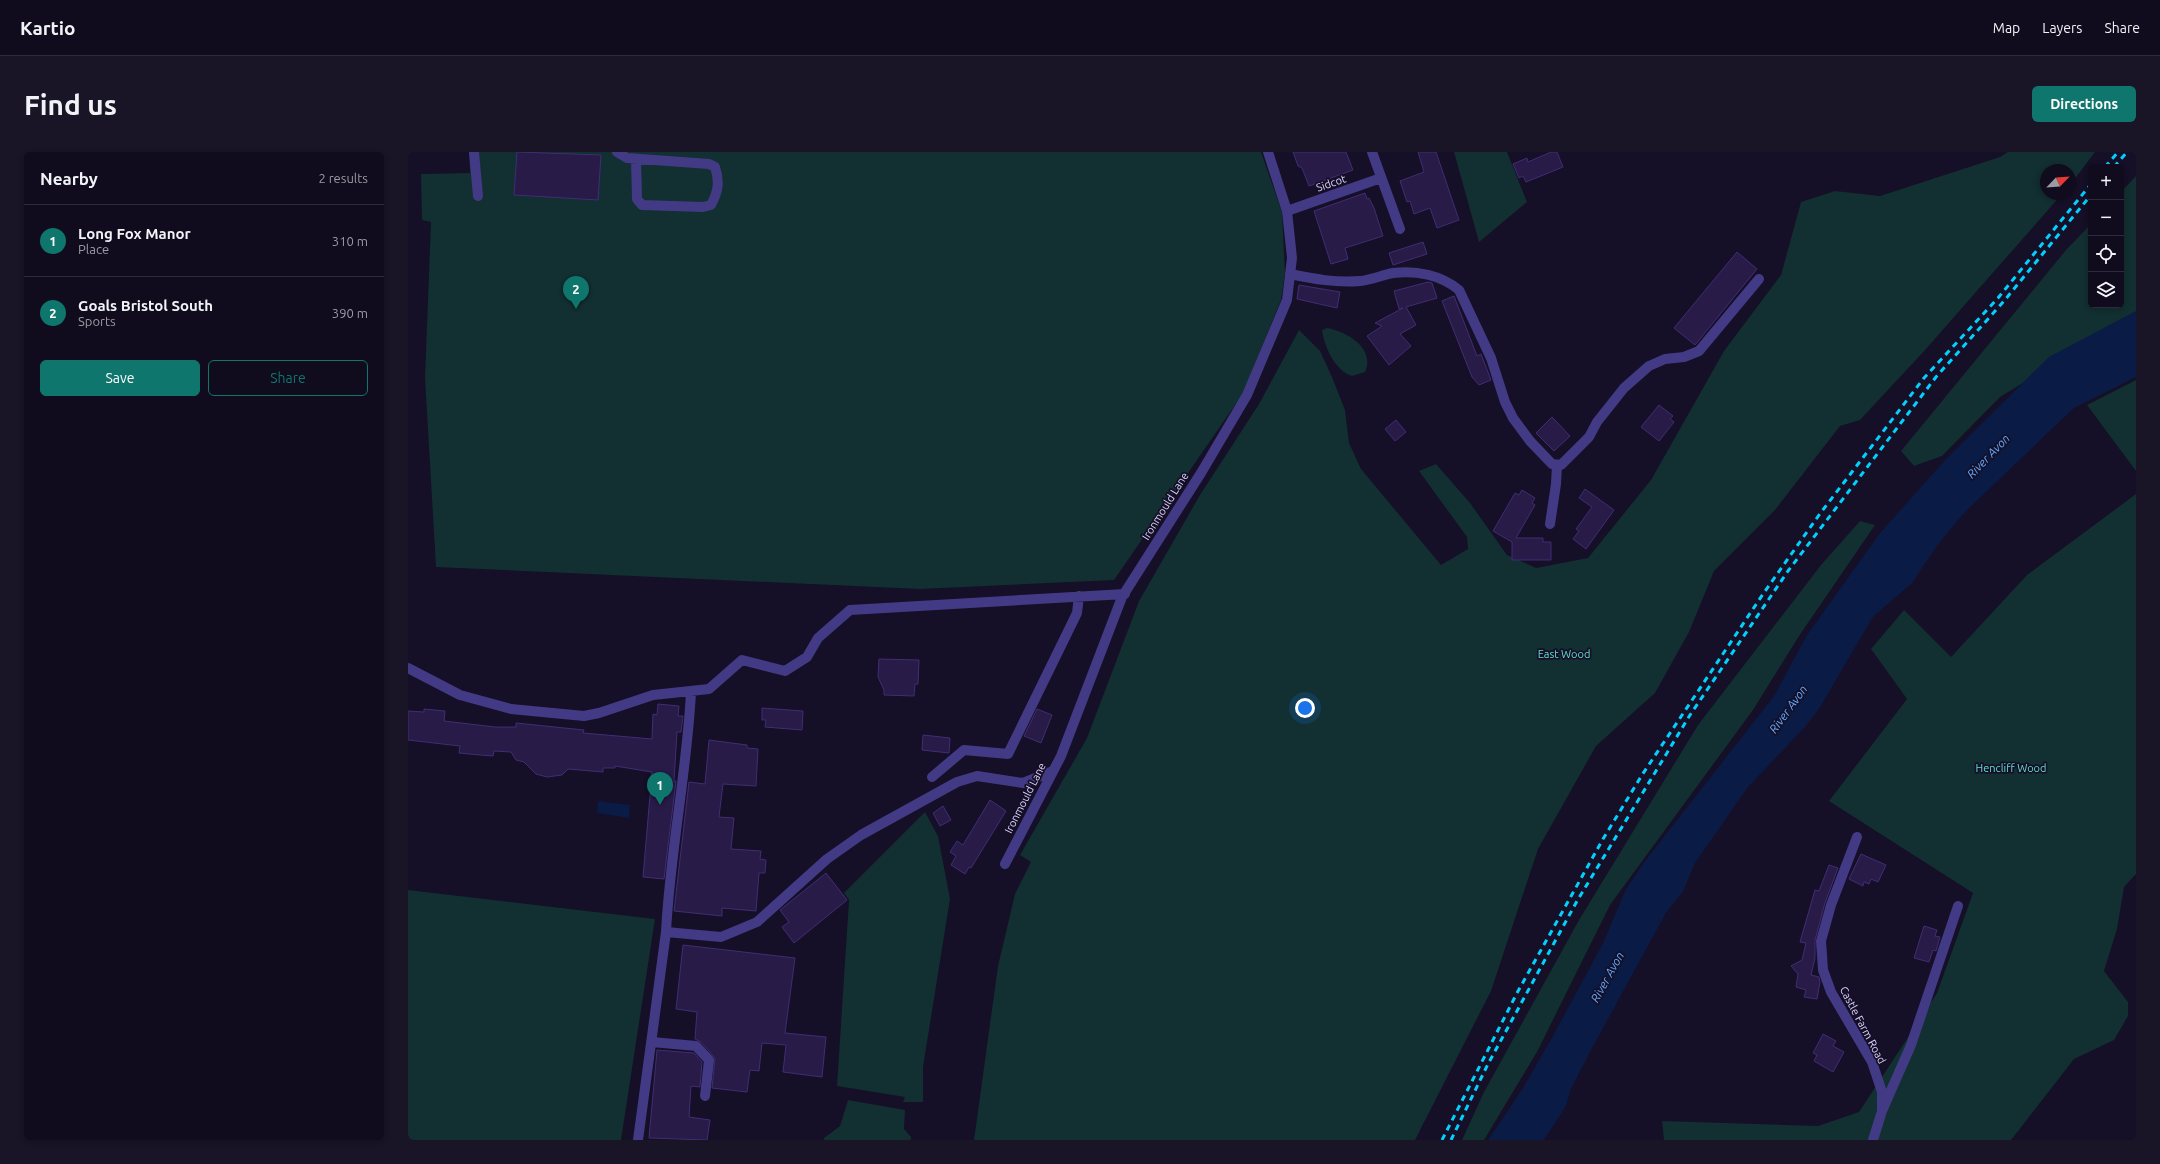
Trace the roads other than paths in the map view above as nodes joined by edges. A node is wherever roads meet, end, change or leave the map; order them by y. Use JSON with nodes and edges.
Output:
{"nodes":[{"id":1,"x":474,"y":152,"type":"edge"},
{"id":2,"x":617,"y":152,"type":"edge"},
{"id":3,"x":1268,"y":152,"type":"edge"},
{"id":4,"x":1372,"y":152,"type":"edge"},
{"id":5,"x":636,"y":159,"type":"junction"},
{"id":6,"x":1382,"y":178,"type":"junction"},
{"id":7,"x":478,"y":196,"type":"dead end"},
{"id":8,"x":1288,"y":211,"type":"junction"},
{"id":9,"x":1400,"y":229,"type":"dead end"},
{"id":10,"x":1290,"y":274,"type":"junction"},
{"id":11,"x":1759,"y":279,"type":"dead end"},
{"id":12,"x":1557,"y":465,"type":"junction"},
{"id":13,"x":1550,"y":524,"type":"dead end"},
{"id":14,"x":1124,"y":594,"type":"junction"},
{"id":15,"x":1079,"y":596,"type":"junction"},
{"id":16,"x":408,"y":668,"type":"edge"},
{"id":17,"x":691,"y":692,"type":"junction"},
{"id":18,"x":1053,"y":771,"type":"junction"},
{"id":19,"x":932,"y":777,"type":"dead end"},
{"id":20,"x":1857,"y":837,"type":"dead end"},
{"id":21,"x":1005,"y":864,"type":"dead end"},
{"id":22,"x":1958,"y":906,"type":"dead end"},
{"id":23,"x":666,"y":932,"type":"junction"},
{"id":24,"x":652,"y":1042,"type":"junction"},
{"id":25,"x":705,"y":1096,"type":"dead end"},
{"id":26,"x":1882,"y":1111,"type":"junction"},
{"id":27,"x":638,"y":1140,"type":"edge"},
{"id":28,"x":1873,"y":1140,"type":"edge"}],
"edges":[{"from":1,"to":7,"type":"street"},
{"from":2,"to":5,"type":"street"},
{"from":3,"to":8,"type":"street","name":"Ironmould Lane"},
{"from":4,"to":6,"type":"street"},
{"from":5,"to":5,"type":"street"},
{"from":6,"to":8,"type":"street","name":"Sidcot"},
{"from":6,"to":9,"type":"street"},
{"from":8,"to":10,"type":"street","name":"Ironmould Lane"},
{"from":10,"to":12,"type":"street"},
{"from":10,"to":14,"type":"street","name":"Ironmould Lane"},
{"from":11,"to":12,"type":"street"},
{"from":12,"to":13,"type":"street"},
{"from":14,"to":15,"type":"street"},
{"from":14,"to":18,"type":"street","name":"Ironmould Lane"},
{"from":15,"to":17,"type":"street"},
{"from":15,"to":19,"type":"street"},
{"from":16,"to":17,"type":"street"},
{"from":17,"to":23,"type":"street"},
{"from":18,"to":21,"type":"street","name":"Ironmould Lane"},
{"from":18,"to":23,"type":"street"},
{"from":20,"to":26,"type":"street","name":"Castle Farm Road"},
{"from":22,"to":26,"type":"street","name":"Castle Farm Road"},
{"from":23,"to":24,"type":"street"},
{"from":24,"to":25,"type":"street"},
{"from":24,"to":27,"type":"street"},
{"from":26,"to":28,"type":"street","name":"Castle Farm Road"}]}
